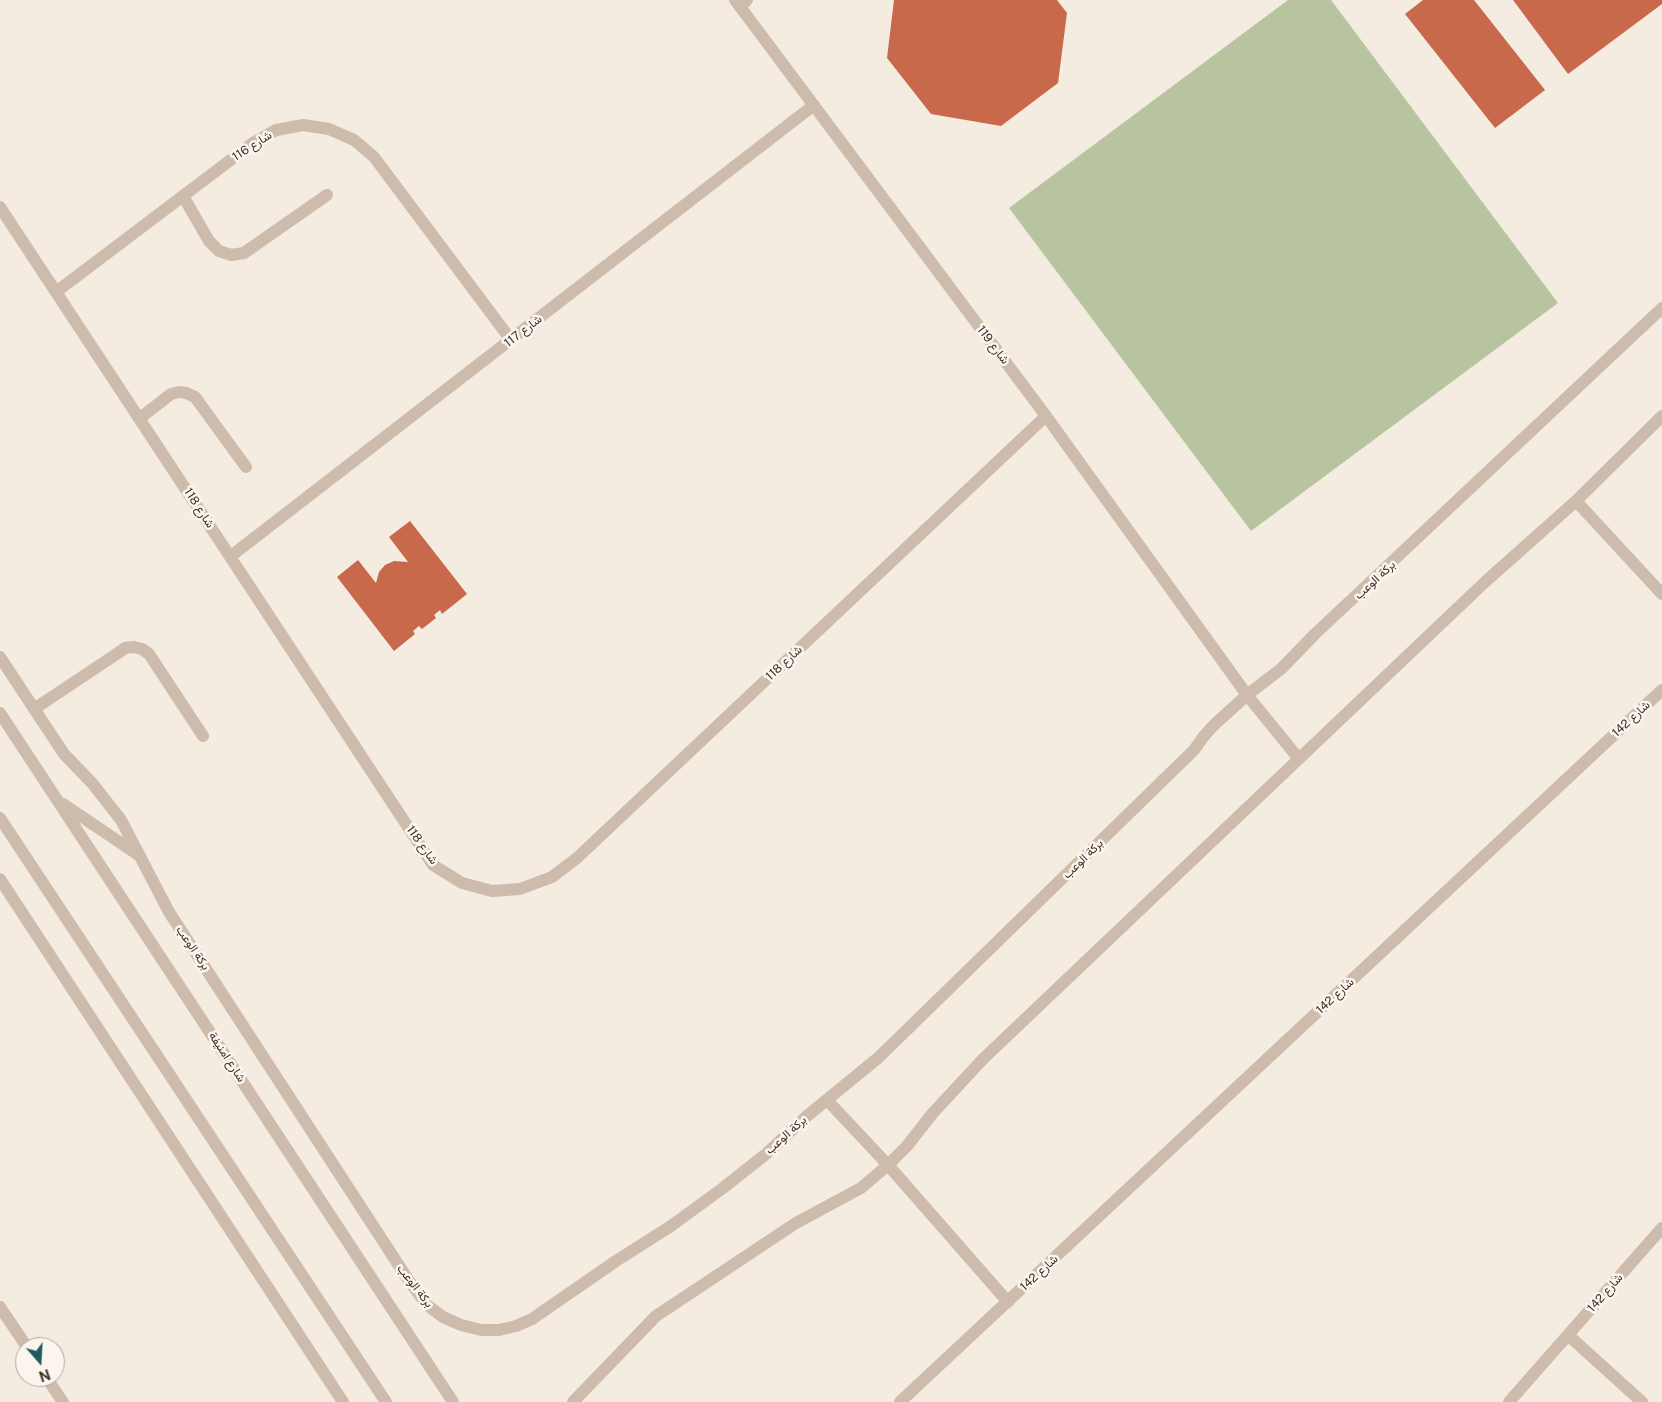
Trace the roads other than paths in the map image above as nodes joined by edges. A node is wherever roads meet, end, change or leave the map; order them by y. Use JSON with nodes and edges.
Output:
{"nodes":[{"id":1,"x":740,"y":2,"type":"edge"},
{"id":2,"x":814,"y":105,"type":"junction"},
{"id":3,"x":327,"y":195,"type":"dead end"},
{"id":4,"x":183,"y":196,"type":"junction"},
{"id":5,"x":0,"y":207,"type":"edge"},
{"id":6,"x":56,"y":292,"type":"junction"},
{"id":7,"x":1662,"y":308,"type":"edge"},
{"id":8,"x":511,"y":340,"type":"junction"},
{"id":9,"x":1046,"y":416,"type":"junction"},
{"id":10,"x":1662,"y":416,"type":"edge"},
{"id":11,"x":140,"y":418,"type":"junction"},
{"id":12,"x":246,"y":467,"type":"dead end"},
{"id":13,"x":1576,"y":501,"type":"junction"},
{"id":14,"x":231,"y":556,"type":"junction"},
{"id":15,"x":1662,"y":594,"type":"edge"},
{"id":16,"x":0,"y":657,"type":"edge"},
{"id":17,"x":1662,"y":690,"type":"edge"},
{"id":18,"x":1246,"y":695,"type":"junction"},
{"id":19,"x":34,"y":709,"type":"junction"},
{"id":20,"x":0,"y":713,"type":"edge"},
{"id":21,"x":203,"y":736,"type":"dead end"},
{"id":22,"x":1299,"y":759,"type":"junction"},
{"id":23,"x":58,"y":801,"type":"junction"},
{"id":24,"x":0,"y":818,"type":"edge"},
{"id":25,"x":140,"y":856,"type":"junction"},
{"id":26,"x":0,"y":879,"type":"edge"},
{"id":27,"x":827,"y":1100,"type":"junction"},
{"id":28,"x":888,"y":1165,"type":"junction"},
{"id":29,"x":1662,"y":1228,"type":"edge"},
{"id":30,"x":1008,"y":1302,"type":"junction"},
{"id":31,"x":0,"y":1307,"type":"edge"},
{"id":32,"x":1568,"y":1335,"type":"junction"},
{"id":33,"x":20,"y":1337,"type":"edge"},
{"id":34,"x":53,"y":1387,"type":"edge"},
{"id":35,"x":63,"y":1402,"type":"edge"},
{"id":36,"x":343,"y":1402,"type":"edge"},
{"id":37,"x":386,"y":1402,"type":"edge"},
{"id":38,"x":453,"y":1402,"type":"edge"},
{"id":39,"x":573,"y":1402,"type":"edge"},
{"id":40,"x":900,"y":1402,"type":"edge"},
{"id":41,"x":1509,"y":1402,"type":"edge"},
{"id":42,"x":1642,"y":1402,"type":"edge"}],
"edges":[{"from":1,"to":2,"type":"street","name":"شارع 119"},
{"from":2,"to":8,"type":"street","name":"شارع 117"},
{"from":2,"to":9,"type":"street","name":"شارع 119"},
{"from":3,"to":4,"type":"street"},
{"from":4,"to":6,"type":"street","name":"شارع 116"},
{"from":4,"to":8,"type":"street","name":"شارع 116"},
{"from":5,"to":6,"type":"street","name":"شارع 118"},
{"from":6,"to":11,"type":"street","name":"شارع 118"},
{"from":7,"to":18,"type":"street","name":"بركة الوعب"},
{"from":8,"to":14,"type":"street","name":"شارع 117"},
{"from":9,"to":14,"type":"street","name":"شارع 118"},
{"from":9,"to":18,"type":"street","name":"شارع 119"},
{"from":10,"to":13,"type":"street"},
{"from":11,"to":12,"type":"street"},
{"from":11,"to":14,"type":"street","name":"شارع 118"},
{"from":13,"to":15,"type":"street"},
{"from":13,"to":22,"type":"street"},
{"from":16,"to":19,"type":"street","name":"بركة الوعب"},
{"from":17,"to":30,"type":"street","name":"شارع 142"},
{"from":18,"to":22,"type":"street","name":"شارع 119"},
{"from":18,"to":27,"type":"street","name":"بركة الوعب"},
{"from":19,"to":21,"type":"street"},
{"from":19,"to":25,"type":"street","name":"بركة الوعب"},
{"from":20,"to":23,"type":"street","name":"شارع امنيفة"},
{"from":22,"to":28,"type":"street"},
{"from":23,"to":25,"type":"street"},
{"from":23,"to":38,"type":"street","name":"شارع امنيفة"},
{"from":24,"to":37,"type":"street"},
{"from":25,"to":27,"type":"street","name":"بركة الوعب"},
{"from":26,"to":36,"type":"street"},
{"from":27,"to":28,"type":"street"},
{"from":28,"to":30,"type":"street"},
{"from":28,"to":39,"type":"street"},
{"from":29,"to":32,"type":"street","name":"شارع 142"},
{"from":30,"to":40,"type":"street","name":"شارع 142"},
{"from":31,"to":33,"type":"street"},
{"from":32,"to":41,"type":"street","name":"شارع 142"},
{"from":32,"to":42,"type":"street"},
{"from":34,"to":35,"type":"street"}]}
